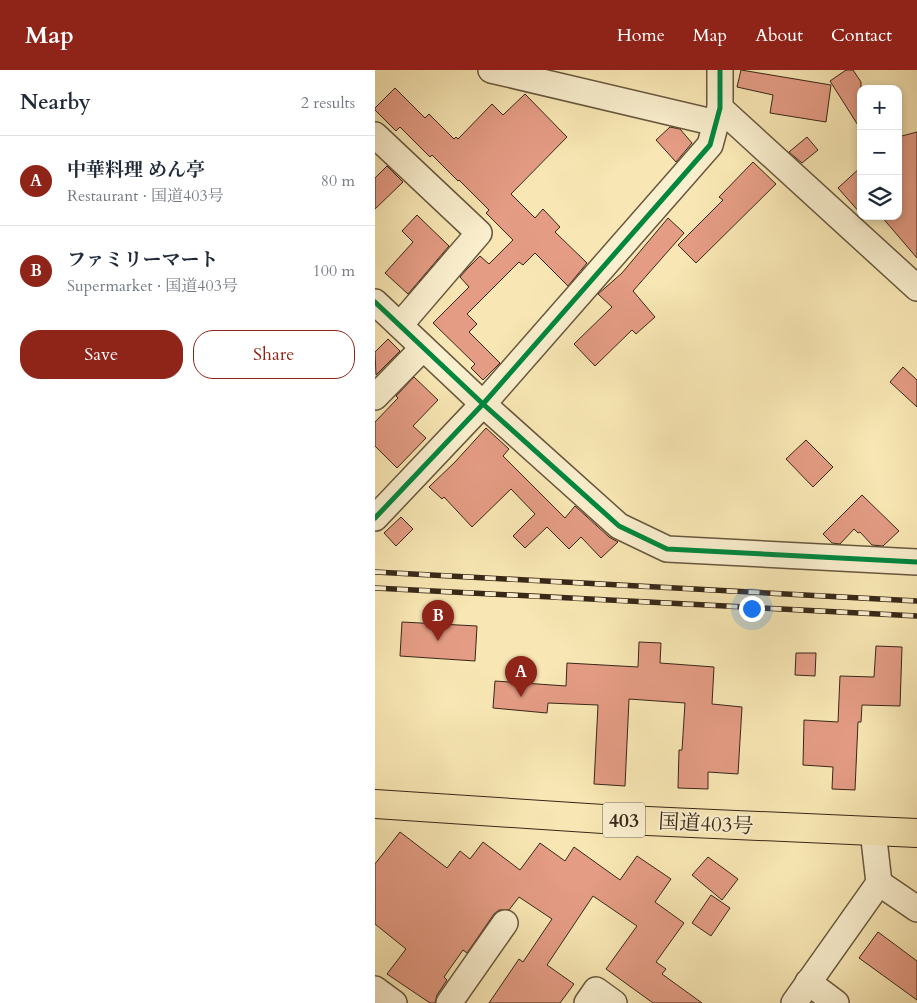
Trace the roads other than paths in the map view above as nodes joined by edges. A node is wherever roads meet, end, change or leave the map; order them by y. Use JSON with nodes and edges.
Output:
{"nodes":[{"id":1,"x":491,"y":70,"type":"edge"},
{"id":2,"x":721,"y":70,"type":"edge"},
{"id":3,"x":718,"y":115,"type":"junction"},
{"id":4,"x":375,"y":135,"type":"edge"},
{"id":5,"x":917,"y":288,"type":"edge"},
{"id":6,"x":375,"y":302,"type":"edge"},
{"id":7,"x":400,"y":325,"type":"junction"},
{"id":8,"x":423,"y":348,"type":"junction"},
{"id":9,"x":375,"y":397,"type":"edge"},
{"id":10,"x":483,"y":404,"type":"junction"},
{"id":11,"x":375,"y":518,"type":"edge"},
{"id":12,"x":917,"y":562,"type":"edge"},
{"id":13,"x":375,"y":804,"type":"edge"},
{"id":14,"x":873,"y":832,"type":"junction"},
{"id":15,"x":917,"y":833,"type":"edge"},
{"id":16,"x":879,"y":883,"type":"junction"},
{"id":17,"x":917,"y":909,"type":"edge"},
{"id":18,"x":505,"y":923,"type":"dead end"},
{"id":19,"x":808,"y":982,"type":"junction"},
{"id":20,"x":375,"y":990,"type":"edge"},
{"id":21,"x":394,"y":1003,"type":"edge"},
{"id":22,"x":449,"y":1003,"type":"edge"},
{"id":23,"x":587,"y":1003,"type":"edge"},
{"id":24,"x":614,"y":1003,"type":"edge"},
{"id":25,"x":794,"y":1003,"type":"edge"},
{"id":26,"x":836,"y":1003,"type":"edge"}],
"edges":[{"from":1,"to":3,"type":"street"},
{"from":2,"to":3,"type":"street"},
{"from":3,"to":5,"type":"street"},
{"from":3,"to":10,"type":"street"},
{"from":4,"to":7,"type":"street"},
{"from":6,"to":7,"type":"street"},
{"from":7,"to":8,"type":"street"},
{"from":8,"to":9,"type":"street"},
{"from":8,"to":10,"type":"street"},
{"from":10,"to":11,"type":"street"},
{"from":10,"to":12,"type":"street"},
{"from":13,"to":14,"type":"highway","name":"国道403号","number":"403"},
{"from":14,"to":15,"type":"highway","name":"国道403号","number":"403"},
{"from":14,"to":16,"type":"street"},
{"from":16,"to":17,"type":"street"},
{"from":16,"to":19,"type":"street"},
{"from":18,"to":22,"type":"street"},
{"from":19,"to":25,"type":"street"},
{"from":19,"to":26,"type":"street"},
{"from":20,"to":21,"type":"street"},
{"from":23,"to":24,"type":"street"}]}
